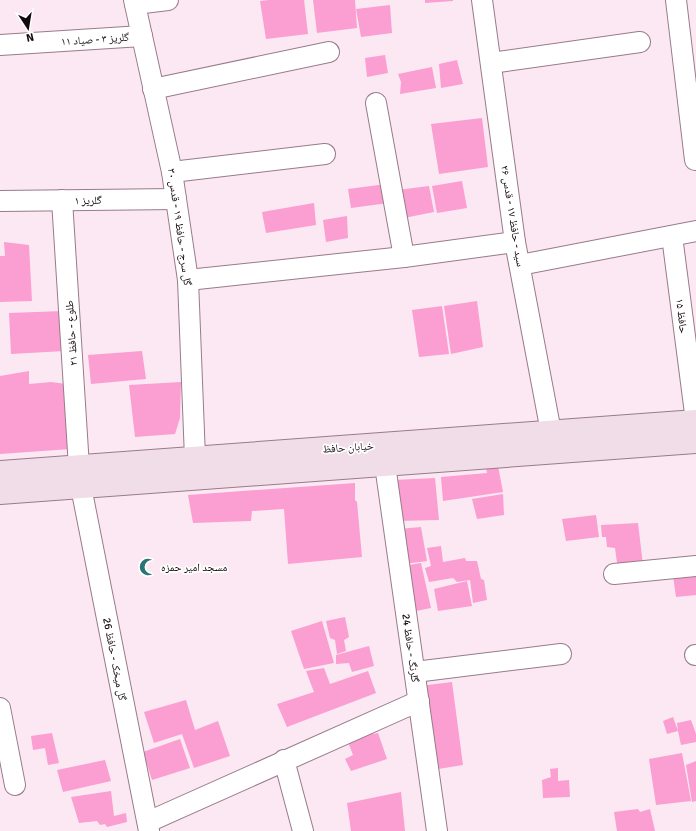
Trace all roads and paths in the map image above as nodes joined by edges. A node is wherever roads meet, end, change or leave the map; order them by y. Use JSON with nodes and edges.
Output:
{"nodes":[{"id":1,"x":168,"y":0,"type":"edge"},
{"id":2,"x":482,"y":0,"type":"edge"},
{"id":3,"x":676,"y":0,"type":"edge"},
{"id":4,"x":134,"y":2,"type":"edge"},
{"id":5,"x":142,"y":36,"type":"junction"},
{"id":6,"x":640,"y":42,"type":"dead end"},
{"id":7,"x":0,"y":45,"type":"edge"},
{"id":8,"x":329,"y":52,"type":"dead end"},
{"id":9,"x":491,"y":63,"type":"junction"},
{"id":10,"x":153,"y":89,"type":"junction"},
{"id":11,"x":376,"y":103,"type":"dead end"},
{"id":12,"x":325,"y":154,"type":"dead end"},
{"id":13,"x":696,"y":160,"type":"edge"},
{"id":14,"x":172,"y":172,"type":"junction"},
{"id":15,"x":176,"y":198,"type":"junction"},
{"id":16,"x":62,"y":200,"type":"junction"},
{"id":17,"x":0,"y":201,"type":"edge"},
{"id":18,"x":696,"y":231,"type":"edge"},
{"id":19,"x":672,"y":236,"type":"junction"},
{"id":20,"x":515,"y":242,"type":"junction"},
{"id":21,"x":404,"y":257,"type":"junction"},
{"id":22,"x":520,"y":264,"type":"junction"},
{"id":23,"x":188,"y":280,"type":"junction"},
{"id":24,"x":688,"y":295,"type":"edge"},
{"id":25,"x":696,"y":421,"type":"edge"},
{"id":26,"x":551,"y":432,"type":"junction"},
{"id":27,"x":696,"y":442,"type":"edge"},
{"id":28,"x":195,"y":458,"type":"junction"},
{"id":29,"x":385,"y":464,"type":"junction"},
{"id":30,"x":0,"y":472,"type":"edge"},
{"id":31,"x":80,"y":477,"type":"junction"},
{"id":32,"x":0,"y":493,"type":"edge"},
{"id":33,"x":696,"y":566,"type":"edge"},
{"id":34,"x":614,"y":574,"type":"dead end"},
{"id":35,"x":561,"y":654,"type":"dead end"},
{"id":36,"x":415,"y":672,"type":"junction"},
{"id":37,"x":419,"y":701,"type":"junction"},
{"id":38,"x":0,"y":709,"type":"edge"},
{"id":39,"x":284,"y":760,"type":"junction"},
{"id":40,"x":15,"y":785,"type":"dead end"},
{"id":41,"x":149,"y":826,"type":"edge"},
{"id":42,"x":303,"y":831,"type":"edge"},
{"id":43,"x":437,"y":831,"type":"edge"}],
"edges":[{"from":1,"to":4,"type":"street"},
{"from":2,"to":9,"type":"street","name":"سید - حافظ ۱۷ - قدس ۲۶"},
{"from":3,"to":13,"type":"street"},
{"from":4,"to":5,"type":"street","name":"گل سرج - حافظ ۱۹ - قدس ۳۰"},
{"from":5,"to":7,"type":"street","name":"گلریز ۳ - صیاد ۱۱"},
{"from":5,"to":10,"type":"street","name":"گل سرج - حافظ ۱۹ - قدس ۳۰"},
{"from":6,"to":9,"type":"street"},
{"from":8,"to":10,"type":"street"},
{"from":9,"to":20,"type":"street","name":"سید - حافظ ۱۷ - قدس ۲۶"},
{"from":10,"to":14,"type":"street","name":"گل سرج - حافظ ۱۹ - قدس ۳۰"},
{"from":11,"to":21,"type":"street"},
{"from":12,"to":14,"type":"street"},
{"from":14,"to":15,"type":"street","name":"گل سرج - حافظ ۱۹ - قدس ۳۰"},
{"from":15,"to":16,"type":"street","name":"گلریز ۱"},
{"from":15,"to":23,"type":"street","name":"گل سرج - حافظ ۱۹ - قدس ۳۰"},
{"from":16,"to":17,"type":"street","name":"گلریز ۱"},
{"from":16,"to":31,"type":"street","name":"طلوع - حافظ ۲۱"},
{"from":18,"to":19,"type":"street"},
{"from":19,"to":22,"type":"street"},
{"from":19,"to":24,"type":"street","name":"حافظ ۱۵"},
{"from":20,"to":21,"type":"street"},
{"from":20,"to":22,"type":"street","name":"سید - حافظ ۱۷ - قدس ۲۶"},
{"from":21,"to":23,"type":"street"},
{"from":22,"to":26,"type":"street","name":"سید - حافظ ۱۷ - قدس ۲۶"},
{"from":23,"to":28,"type":"street","name":"گل سرج - حافظ ۱۹ - قدس ۳۰"},
{"from":24,"to":25,"type":"street","name":"حافظ ۱۵"},
{"from":25,"to":26,"type":"main road","name":"خیابان حافظ"},
{"from":26,"to":28,"type":"main road","name":"خیابان حافظ"},
{"from":27,"to":29,"type":"main road","name":"خیابان حافظ"},
{"from":28,"to":31,"type":"main road","name":"خیابان حافظ"},
{"from":29,"to":31,"type":"main road","name":"خیابان حافظ"},
{"from":29,"to":36,"type":"street","name":"گلرنگ - حافظ 24"},
{"from":30,"to":31,"type":"main road","name":"خیابان حافظ"},
{"from":31,"to":32,"type":"main road","name":"خیابان حافظ"},
{"from":31,"to":41,"type":"street","name":"گل میخک - حافظ 26"},
{"from":33,"to":34,"type":"street"},
{"from":35,"to":36,"type":"street"},
{"from":36,"to":37,"type":"street","name":"گلرنگ - حافظ 24"},
{"from":37,"to":39,"type":"street"},
{"from":37,"to":43,"type":"street","name":"گلرنگ - حافظ 24"},
{"from":38,"to":40,"type":"street"},
{"from":39,"to":41,"type":"street"},
{"from":39,"to":42,"type":"street"}]}
